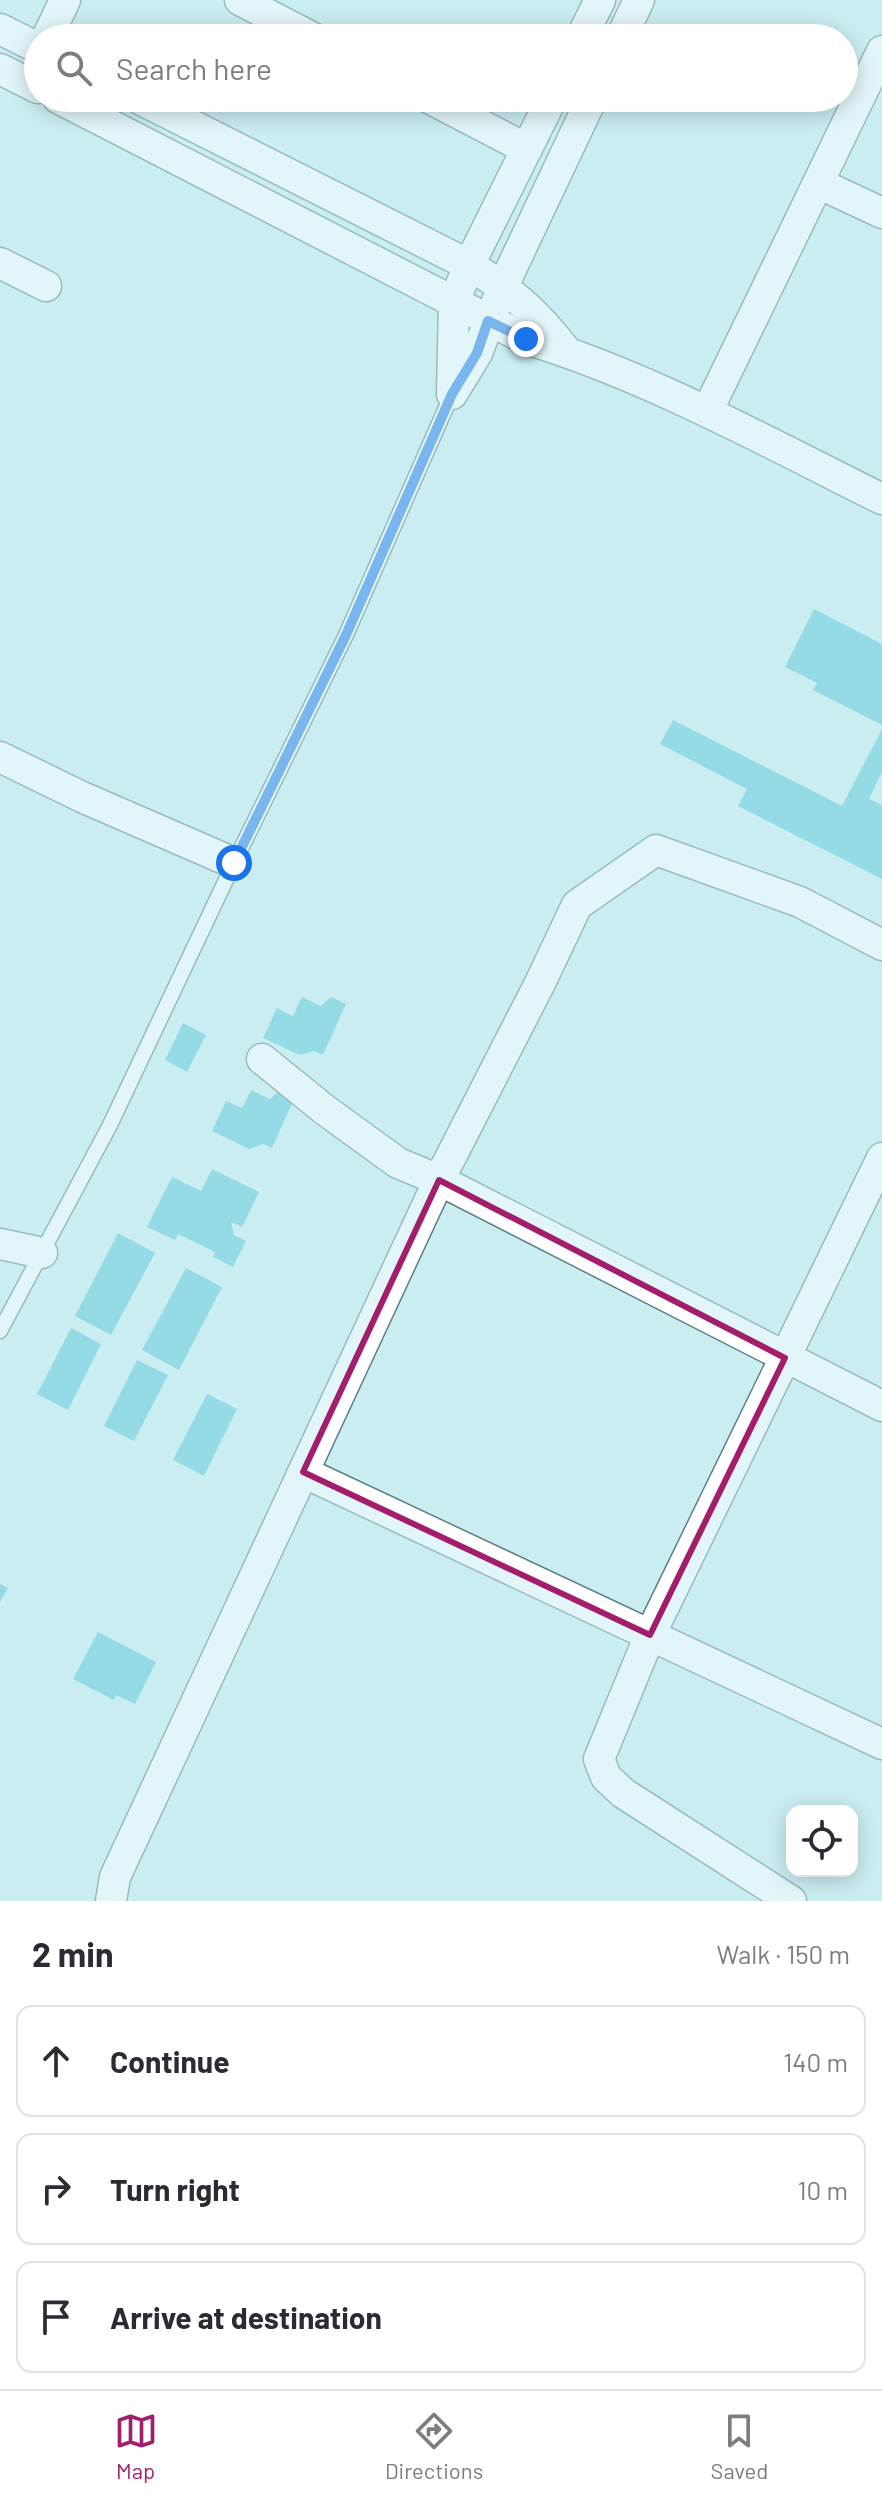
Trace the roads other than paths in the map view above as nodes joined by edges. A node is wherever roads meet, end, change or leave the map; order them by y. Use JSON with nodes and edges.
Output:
{"nodes":[{"id":1,"x":65,"y":0,"type":"edge"},
{"id":2,"x":240,"y":0,"type":"edge"},
{"id":3,"x":600,"y":0,"type":"edge"},
{"id":4,"x":639,"y":0,"type":"edge"},
{"id":5,"x":54,"y":24,"type":"edge"},
{"id":6,"x":286,"y":24,"type":"edge"},
{"id":7,"x":588,"y":24,"type":"edge"},
{"id":8,"x":628,"y":24,"type":"edge"},
{"id":9,"x":0,"y":29,"type":"edge"},
{"id":10,"x":24,"y":41,"type":"edge"},
{"id":11,"x":882,"y":51,"type":"edge"},
{"id":12,"x":0,"y":69,"type":"edge"},
{"id":13,"x":24,"y":81,"type":"edge"},
{"id":14,"x":858,"y":100,"type":"edge"},
{"id":15,"x":85,"y":112,"type":"edge"},
{"id":16,"x":166,"y":112,"type":"edge"},
{"id":17,"x":456,"y":112,"type":"edge"},
{"id":18,"x":545,"y":112,"type":"edge"},
{"id":19,"x":585,"y":112,"type":"edge"},
{"id":20,"x":852,"y":112,"type":"edge"},
{"id":21,"x":527,"y":149,"type":"junction"},
{"id":22,"x":818,"y":183,"type":"junction"},
{"id":23,"x":882,"y":213,"type":"edge"},
{"id":24,"x":0,"y":263,"type":"edge"},
{"id":25,"x":469,"y":265,"type":"junction"},
{"id":26,"x":46,"y":286,"type":"dead end"},
{"id":27,"x":503,"y":286,"type":"junction"},
{"id":28,"x":454,"y":302,"type":"junction"},
{"id":29,"x":488,"y":321,"type":"junction"},
{"id":30,"x":567,"y":352,"type":"junction"},
{"id":31,"x":452,"y":394,"type":"junction"},
{"id":32,"x":707,"y":412,"type":"junction"},
{"id":33,"x":882,"y":499,"type":"edge"},
{"id":34,"x":0,"y":757,"type":"edge"},
{"id":35,"x":234,"y":863,"type":"junction"},
{"id":36,"x":882,"y":945,"type":"edge"},
{"id":37,"x":262,"y":1059,"type":"dead end"},
{"id":38,"x":882,"y":1158,"type":"edge"},
{"id":39,"x":439,"y":1180,"type":"junction"},
{"id":40,"x":0,"y":1244,"type":"edge"},
{"id":41,"x":42,"y":1253,"type":"junction"},
{"id":42,"x":0,"y":1331,"type":"edge"},
{"id":43,"x":785,"y":1358,"type":"junction"},
{"id":44,"x":882,"y":1406,"type":"edge"},
{"id":45,"x":303,"y":1472,"type":"junction"},
{"id":46,"x":650,"y":1635,"type":"junction"},
{"id":47,"x":882,"y":1744,"type":"edge"},
{"id":48,"x":111,"y":1901,"type":"edge"},
{"id":49,"x":791,"y":1901,"type":"edge"}],
"edges":[{"from":1,"to":5,"type":"street"},
{"from":2,"to":6,"type":"street"},
{"from":3,"to":7,"type":"street"},
{"from":4,"to":8,"type":"street"},
{"from":9,"to":10,"type":"street"},
{"from":11,"to":14,"type":"street"},
{"from":12,"to":13,"type":"street"},
{"from":15,"to":28,"type":"street"},
{"from":16,"to":25,"type":"street"},
{"from":17,"to":21,"type":"street"},
{"from":18,"to":21,"type":"street"},
{"from":19,"to":27,"type":"street"},
{"from":20,"to":22,"type":"street"},
{"from":21,"to":25,"type":"street"},
{"from":22,"to":23,"type":"street"},
{"from":22,"to":32,"type":"street"},
{"from":24,"to":26,"type":"street"},
{"from":25,"to":27,"type":"street"},
{"from":25,"to":28,"type":"street"},
{"from":27,"to":29,"type":"street"},
{"from":27,"to":30,"type":"street"},
{"from":28,"to":29,"type":"street"},
{"from":28,"to":31,"type":"street"},
{"from":29,"to":30,"type":"street"},
{"from":29,"to":31,"type":"street"},
{"from":30,"to":32,"type":"street"},
{"from":31,"to":35,"type":"lane"},
{"from":32,"to":33,"type":"street"},
{"from":34,"to":35,"type":"street"},
{"from":35,"to":41,"type":"lane"},
{"from":36,"to":39,"type":"street"},
{"from":37,"to":39,"type":"street"},
{"from":38,"to":43,"type":"street"},
{"from":39,"to":43,"type":"street"},
{"from":39,"to":45,"type":"street"},
{"from":40,"to":41,"type":"street"},
{"from":41,"to":42,"type":"lane"},
{"from":43,"to":44,"type":"street"},
{"from":43,"to":46,"type":"street"},
{"from":45,"to":46,"type":"street"},
{"from":45,"to":48,"type":"street"},
{"from":46,"to":47,"type":"street"},
{"from":46,"to":49,"type":"street"}]}
